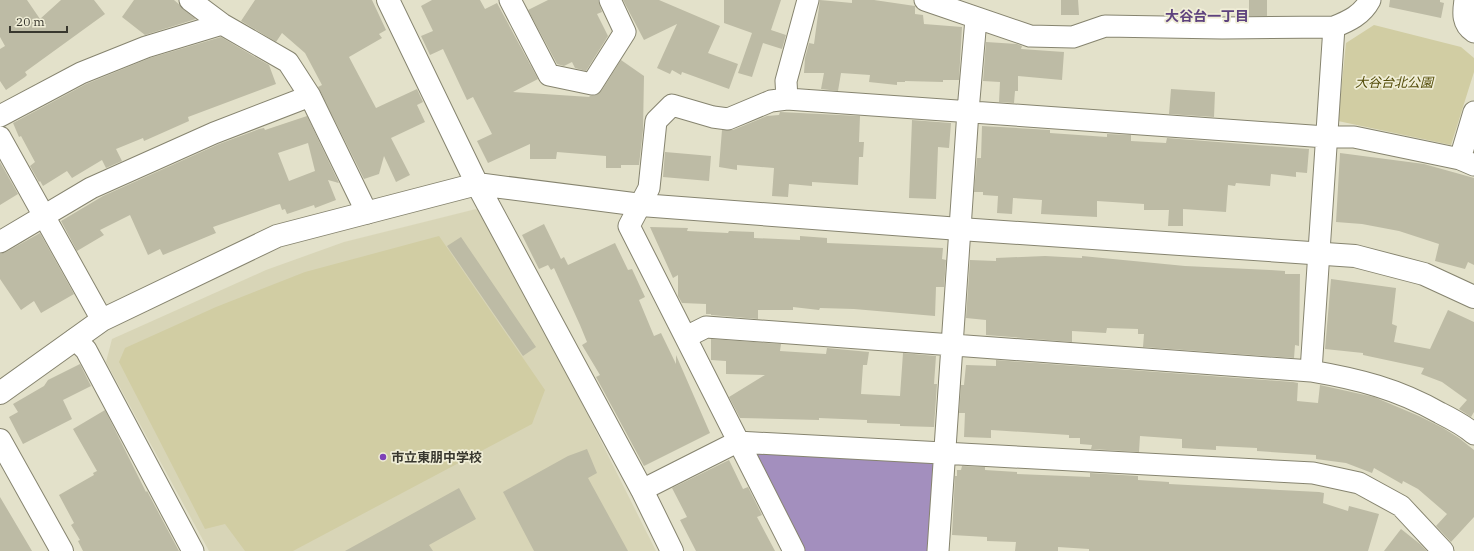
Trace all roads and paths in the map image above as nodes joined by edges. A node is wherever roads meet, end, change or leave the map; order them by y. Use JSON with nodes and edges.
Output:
{"nodes":[{"id":1,"x":190,"y":0,"type":"edge"},
{"id":2,"x":388,"y":0,"type":"edge"},
{"id":3,"x":510,"y":0,"type":"edge"},
{"id":4,"x":610,"y":0,"type":"edge"},
{"id":5,"x":808,"y":0,"type":"edge"},
{"id":6,"x":925,"y":0,"type":"edge"},
{"id":7,"x":1370,"y":0,"type":"edge"},
{"id":8,"x":1465,"y":0,"type":"edge"},
{"id":9,"x":976,"y":19,"type":"junction"},
{"id":10,"x":222,"y":24,"type":"junction"},
{"id":11,"x":1334,"y":27,"type":"junction"},
{"id":12,"x":1474,"y":32,"type":"edge"},
{"id":13,"x":310,"y":96,"type":"junction"},
{"id":14,"x":787,"y":99,"type":"junction"},
{"id":15,"x":968,"y":111,"type":"junction"},
{"id":16,"x":1474,"y":112,"type":"edge"},
{"id":17,"x":0,"y":116,"type":"edge"},
{"id":18,"x":0,"y":137,"type":"edge"},
{"id":19,"x":1326,"y":137,"type":"junction"},
{"id":20,"x":1467,"y":162,"type":"edge"},
{"id":21,"x":477,"y":184,"type":"junction"},
{"id":22,"x":641,"y":205,"type":"junction"},
{"id":23,"x":367,"y":213,"type":"junction"},
{"id":24,"x":43,"y":216,"type":"junction"},
{"id":25,"x":960,"y":229,"type":"junction"},
{"id":26,"x":0,"y":242,"type":"edge"},
{"id":27,"x":1318,"y":253,"type":"junction"},
{"id":28,"x":1474,"y":297,"type":"edge"},
{"id":29,"x":102,"y":320,"type":"junction"},
{"id":30,"x":686,"y":337,"type":"junction"},
{"id":31,"x":76,"y":339,"type":"junction"},
{"id":32,"x":952,"y":346,"type":"junction"},
{"id":33,"x":1311,"y":371,"type":"junction"},
{"id":34,"x":0,"y":393,"type":"edge"},
{"id":35,"x":1474,"y":434,"type":"edge"},
{"id":36,"x":0,"y":440,"type":"edge"},
{"id":37,"x":738,"y":442,"type":"junction"},
{"id":38,"x":944,"y":454,"type":"junction"},
{"id":39,"x":642,"y":490,"type":"junction"},
{"id":40,"x":62,"y":551,"type":"edge"},
{"id":41,"x":193,"y":551,"type":"edge"},
{"id":42,"x":672,"y":551,"type":"edge"},
{"id":43,"x":794,"y":551,"type":"edge"},
{"id":44,"x":938,"y":551,"type":"edge"},
{"id":45,"x":1443,"y":551,"type":"edge"}],
"edges":[{"from":1,"to":10,"type":"street"},
{"from":2,"to":21,"type":"street"},
{"from":3,"to":4,"type":"street"},
{"from":5,"to":14,"type":"street"},
{"from":6,"to":9,"type":"street"},
{"from":7,"to":11,"type":"street"},
{"from":8,"to":12,"type":"street"},
{"from":9,"to":11,"type":"street"},
{"from":9,"to":15,"type":"street"},
{"from":10,"to":13,"type":"street"},
{"from":10,"to":17,"type":"street"},
{"from":11,"to":19,"type":"street"},
{"from":13,"to":23,"type":"street"},
{"from":13,"to":24,"type":"street"},
{"from":14,"to":15,"type":"street"},
{"from":14,"to":22,"type":"street"},
{"from":15,"to":19,"type":"street"},
{"from":15,"to":25,"type":"street"},
{"from":16,"to":20,"type":"street"},
{"from":18,"to":24,"type":"street"},
{"from":19,"to":20,"type":"street"},
{"from":19,"to":27,"type":"street"},
{"from":21,"to":22,"type":"street"},
{"from":21,"to":23,"type":"street"},
{"from":21,"to":39,"type":"street"},
{"from":22,"to":25,"type":"street"},
{"from":22,"to":30,"type":"street"},
{"from":23,"to":29,"type":"street"},
{"from":24,"to":26,"type":"street"},
{"from":24,"to":29,"type":"street"},
{"from":25,"to":27,"type":"street"},
{"from":25,"to":32,"type":"street"},
{"from":27,"to":28,"type":"street"},
{"from":27,"to":33,"type":"street"},
{"from":29,"to":31,"type":"street"},
{"from":30,"to":32,"type":"street"},
{"from":30,"to":37,"type":"street"},
{"from":31,"to":34,"type":"street"},
{"from":31,"to":41,"type":"street"},
{"from":32,"to":33,"type":"street"},
{"from":32,"to":38,"type":"street"},
{"from":33,"to":35,"type":"street"},
{"from":36,"to":40,"type":"street"},
{"from":37,"to":38,"type":"street"},
{"from":37,"to":39,"type":"street"},
{"from":37,"to":43,"type":"street"},
{"from":38,"to":44,"type":"street"},
{"from":38,"to":45,"type":"street"},
{"from":39,"to":42,"type":"street"}]}
